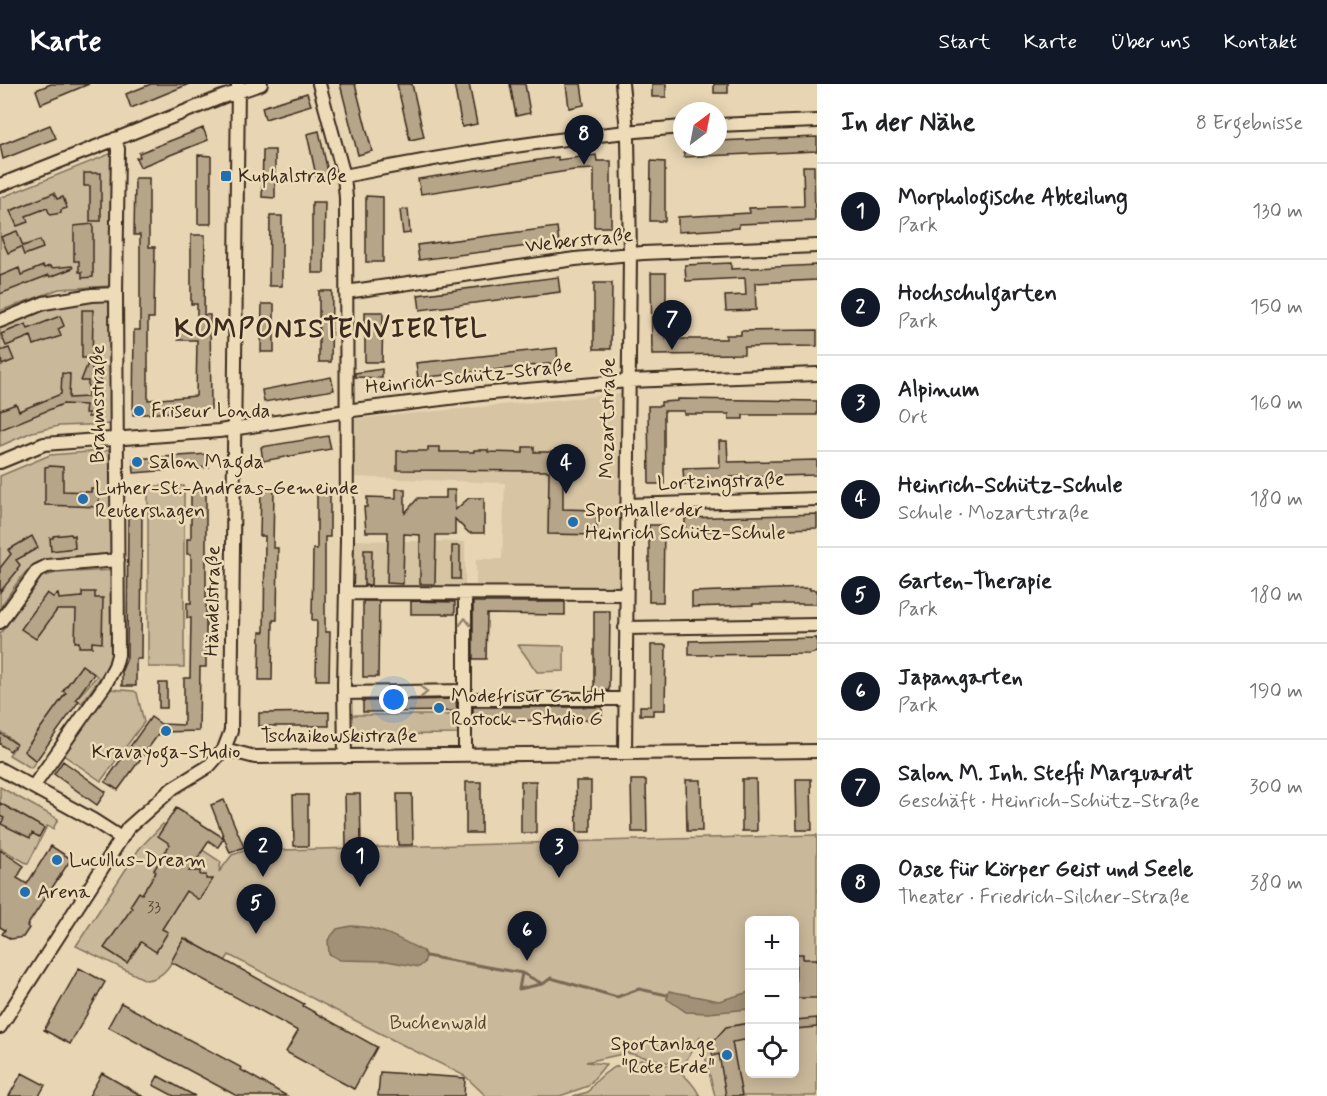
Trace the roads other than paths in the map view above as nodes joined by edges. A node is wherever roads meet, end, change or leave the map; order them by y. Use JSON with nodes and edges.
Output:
{"nodes":[{"id":1,"x":261,"y":84,"type":"edge"},
{"id":2,"x":319,"y":84,"type":"edge"},
{"id":3,"x":622,"y":84,"type":"edge"},
{"id":4,"x":238,"y":88,"type":"edge"},
{"id":5,"x":817,"y":121,"type":"edge"},
{"id":6,"x":727,"y":125,"type":"edge"},
{"id":7,"x":673,"y":128,"type":"edge"},
{"id":8,"x":628,"y":131,"type":"junction"},
{"id":9,"x":116,"y":139,"type":"junction"},
{"id":10,"x":344,"y":176,"type":"junction"},
{"id":11,"x":0,"y":185,"type":"edge"},
{"id":12,"x":817,"y":246,"type":"edge"},
{"id":13,"x":630,"y":254,"type":"junction"},
{"id":14,"x":346,"y":292,"type":"junction"},
{"id":15,"x":116,"y":294,"type":"junction"},
{"id":16,"x":0,"y":321,"type":"edge"},
{"id":17,"x":817,"y":374,"type":"edge"},
{"id":18,"x":628,"y":381,"type":"junction"},
{"id":19,"x":347,"y":411,"type":"junction"},
{"id":20,"x":235,"y":429,"type":"junction"},
{"id":21,"x":117,"y":438,"type":"junction"},
{"id":22,"x":0,"y":462,"type":"edge"},
{"id":23,"x":817,"y":499,"type":"edge"},
{"id":24,"x":627,"y":505,"type":"junction"},
{"id":25,"x":118,"y":560,"type":"junction"},
{"id":26,"x":347,"y":593,"type":"junction"},
{"id":27,"x":465,"y":594,"type":"junction"},
{"id":28,"x":626,"y":594,"type":"junction"},
{"id":29,"x":0,"y":622,"type":"edge"},
{"id":30,"x":817,"y":625,"type":"edge"},
{"id":31,"x":625,"y":627,"type":"junction"},
{"id":32,"x":344,"y":693,"type":"junction"},
{"id":33,"x":464,"y":695,"type":"junction"},
{"id":34,"x":625,"y":699,"type":"junction"},
{"id":35,"x":224,"y":749,"type":"junction"},
{"id":36,"x":817,"y":751,"type":"edge"},
{"id":37,"x":625,"y":753,"type":"junction"},
{"id":38,"x":465,"y":755,"type":"junction"},
{"id":39,"x":345,"y":757,"type":"junction"},
{"id":40,"x":0,"y":769,"type":"edge"},
{"id":41,"x":33,"y":787,"type":"junction"},
{"id":42,"x":122,"y":838,"type":"junction"},
{"id":43,"x":0,"y":1026,"type":"edge"}],
"edges":[{"from":1,"to":4,"type":"street"},
{"from":2,"to":10,"type":"street"},
{"from":3,"to":8,"type":"street","name":"Mozartstraße"},
{"from":4,"to":9,"type":"street"},
{"from":4,"to":20,"type":"street","name":"Händelstraße"},
{"from":5,"to":6,"type":"street"},
{"from":7,"to":8,"type":"street"},
{"from":8,"to":10,"type":"street"},
{"from":8,"to":13,"type":"street","name":"Mozartstraße"},
{"from":9,"to":11,"type":"street"},
{"from":9,"to":15,"type":"street","name":"Brahmsstraße"},
{"from":10,"to":14,"type":"street"},
{"from":12,"to":13,"type":"street","name":"Weberstraße"},
{"from":13,"to":14,"type":"street","name":"Weberstraße"},
{"from":13,"to":18,"type":"street","name":"Mozartstraße"},
{"from":14,"to":19,"type":"street"},
{"from":15,"to":16,"type":"street"},
{"from":15,"to":21,"type":"street","name":"Brahmsstraße"},
{"from":17,"to":18,"type":"street","name":"Heinrich-Schütz-Straße"},
{"from":18,"to":19,"type":"street","name":"Heinrich-Schütz-Straße"},
{"from":18,"to":24,"type":"street","name":"Mozartstraße"},
{"from":19,"to":20,"type":"street","name":"Heinrich-Schütz-Straße"},
{"from":19,"to":26,"type":"street"},
{"from":20,"to":21,"type":"street","name":"Heinrich-Schütz-Straße"},
{"from":20,"to":35,"type":"street","name":"Händelstraße"},
{"from":21,"to":22,"type":"street","name":"Heinrich-Schütz-Straße"},
{"from":21,"to":25,"type":"street","name":"Brahmsstraße"},
{"from":23,"to":24,"type":"street","name":"Lortzingstraße"},
{"from":24,"to":28,"type":"street","name":"Mozartstraße"},
{"from":25,"to":29,"type":"street"},
{"from":25,"to":41,"type":"street","name":"Brahmsstraße"},
{"from":26,"to":27,"type":"street"},
{"from":26,"to":32,"type":"street"},
{"from":27,"to":28,"type":"street"},
{"from":33,"to":27,"type":"street","one_way":true},
{"from":28,"to":31,"type":"street","name":"Mozartstraße"},
{"from":30,"to":31,"type":"street"},
{"from":31,"to":34,"type":"street","name":"Mozartstraße"},
{"from":32,"to":33,"type":"street","one_way":true},
{"from":32,"to":39,"type":"street"},
{"from":33,"to":34,"type":"street"},
{"from":33,"to":38,"type":"street"},
{"from":34,"to":37,"type":"street","name":"Mozartstraße"},
{"from":35,"to":39,"type":"street","name":"Tschaikowskistraße"},
{"from":35,"to":42,"type":"street"},
{"from":36,"to":37,"type":"street","name":"Tschaikowskistraße"},
{"from":37,"to":38,"type":"street","name":"Tschaikowskistraße"},
{"from":38,"to":39,"type":"street","name":"Tschaikowskistraße"},
{"from":40,"to":41,"type":"street"},
{"from":41,"to":42,"type":"street"},
{"from":42,"to":43,"type":"street"}]}
